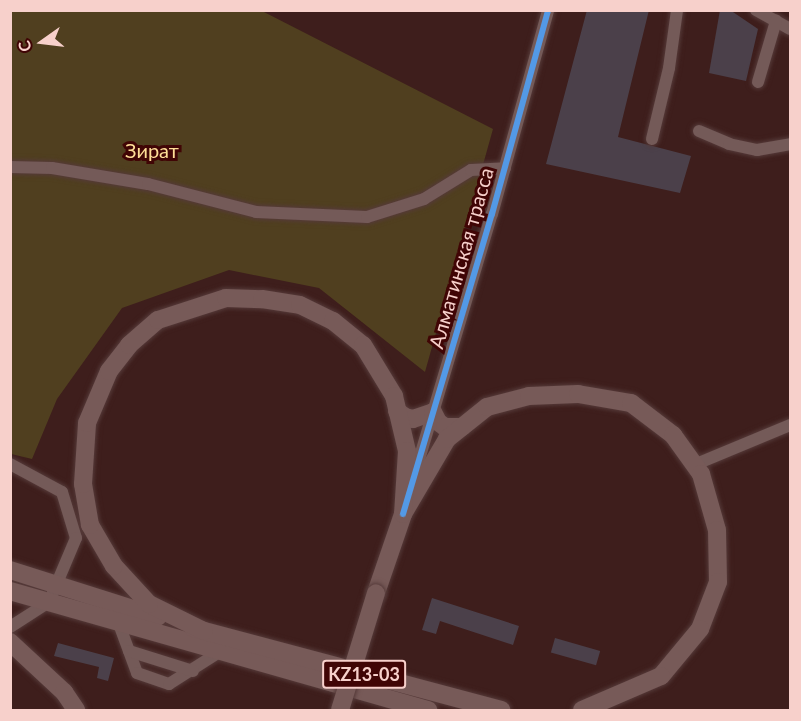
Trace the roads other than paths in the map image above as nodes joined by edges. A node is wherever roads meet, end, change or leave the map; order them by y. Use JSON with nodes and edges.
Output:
{"nodes":[{"id":1,"x":548,"y":10,"type":"edge"},
{"id":2,"x":677,"y":10,"type":"edge"},
{"id":3,"x":756,"y":10,"type":"edge"},
{"id":4,"x":776,"y":21,"type":"junction"},
{"id":5,"x":790,"y":29,"type":"edge"},
{"id":6,"x":758,"y":82,"type":"dead end"},
{"id":7,"x":699,"y":131,"type":"dead end"},
{"id":8,"x":652,"y":139,"type":"dead end"},
{"id":9,"x":790,"y":144,"type":"edge"},
{"id":10,"x":10,"y":167,"type":"edge"},
{"id":11,"x":505,"y":168,"type":"junction"},
{"id":12,"x":397,"y":411,"type":"junction"},
{"id":13,"x":433,"y":412,"type":"junction"},
{"id":14,"x":790,"y":425,"type":"edge"},
{"id":15,"x":462,"y":427,"type":"junction"},
{"id":16,"x":10,"y":464,"type":"edge"},
{"id":17,"x":694,"y":465,"type":"junction"},
{"id":18,"x":403,"y":514,"type":"junction"},
{"id":19,"x":10,"y":570,"type":"edge"},
{"id":20,"x":57,"y":584,"type":"junction"},
{"id":21,"x":10,"y":591,"type":"edge"},
{"id":22,"x":49,"y":602,"type":"junction"},
{"id":23,"x":119,"y":624,"type":"junction"},
{"id":24,"x":10,"y":627,"type":"edge"},
{"id":25,"x":204,"y":631,"type":"junction"},
{"id":26,"x":10,"y":642,"type":"edge"},
{"id":27,"x":224,"y":647,"type":"junction"},
{"id":28,"x":129,"y":651,"type":"junction"},
{"id":29,"x":193,"y":670,"type":"junction"},
{"id":30,"x":454,"y":704,"type":"edge"},
{"id":31,"x":76,"y":711,"type":"edge"},
{"id":32,"x":340,"y":711,"type":"edge"},
{"id":33,"x":428,"y":711,"type":"edge"},
{"id":34,"x":501,"y":711,"type":"edge"},
{"id":35,"x":582,"y":711,"type":"edge"}],
"edges":[{"from":1,"to":11,"type":"street","name":"Алматинская трасса"},
{"from":2,"to":8,"type":"street"},
{"from":3,"to":4,"type":"street"},
{"from":4,"to":5,"type":"street"},
{"from":4,"to":6,"type":"street"},
{"from":7,"to":9,"type":"street"},
{"from":10,"to":11,"type":"street"},
{"from":11,"to":13,"type":"street","name":"Алматинская трасса"},
{"from":12,"to":13,"type":"highway"},
{"from":12,"to":18,"type":"highway"},
{"from":12,"to":25,"type":"highway"},
{"from":13,"to":15,"type":"highway"},
{"from":13,"to":18,"type":"street","name":"Алматинская трасса"},
{"from":14,"to":17,"type":"street"},
{"from":15,"to":17,"type":"highway"},
{"from":15,"to":18,"type":"highway"},
{"from":16,"to":20,"type":"street"},
{"from":17,"to":35,"type":"highway"},
{"from":18,"to":32,"type":"highway","bridge":true},
{"from":19,"to":20,"type":"highway"},
{"from":20,"to":22,"type":"street"},
{"from":20,"to":25,"type":"highway"},
{"from":21,"to":22,"type":"highway","number":"KZ13-03"},
{"from":22,"to":23,"type":"highway","number":"KZ13-03"},
{"from":22,"to":24,"type":"street"},
{"from":23,"to":27,"type":"highway","number":"KZ13-03"},
{"from":23,"to":28,"type":"street"},
{"from":25,"to":27,"type":"highway"},
{"from":26,"to":31,"type":"highway"},
{"from":27,"to":29,"type":"street"},
{"from":27,"to":30,"type":"highway","number":"KZ13-03"},
{"from":27,"to":33,"type":"highway","number":"KZ13-03"},
{"from":28,"to":29,"type":"street"},
{"from":28,"to":29,"type":"street"},
{"from":30,"to":34,"type":"highway","number":"KZ13-03"}]}
